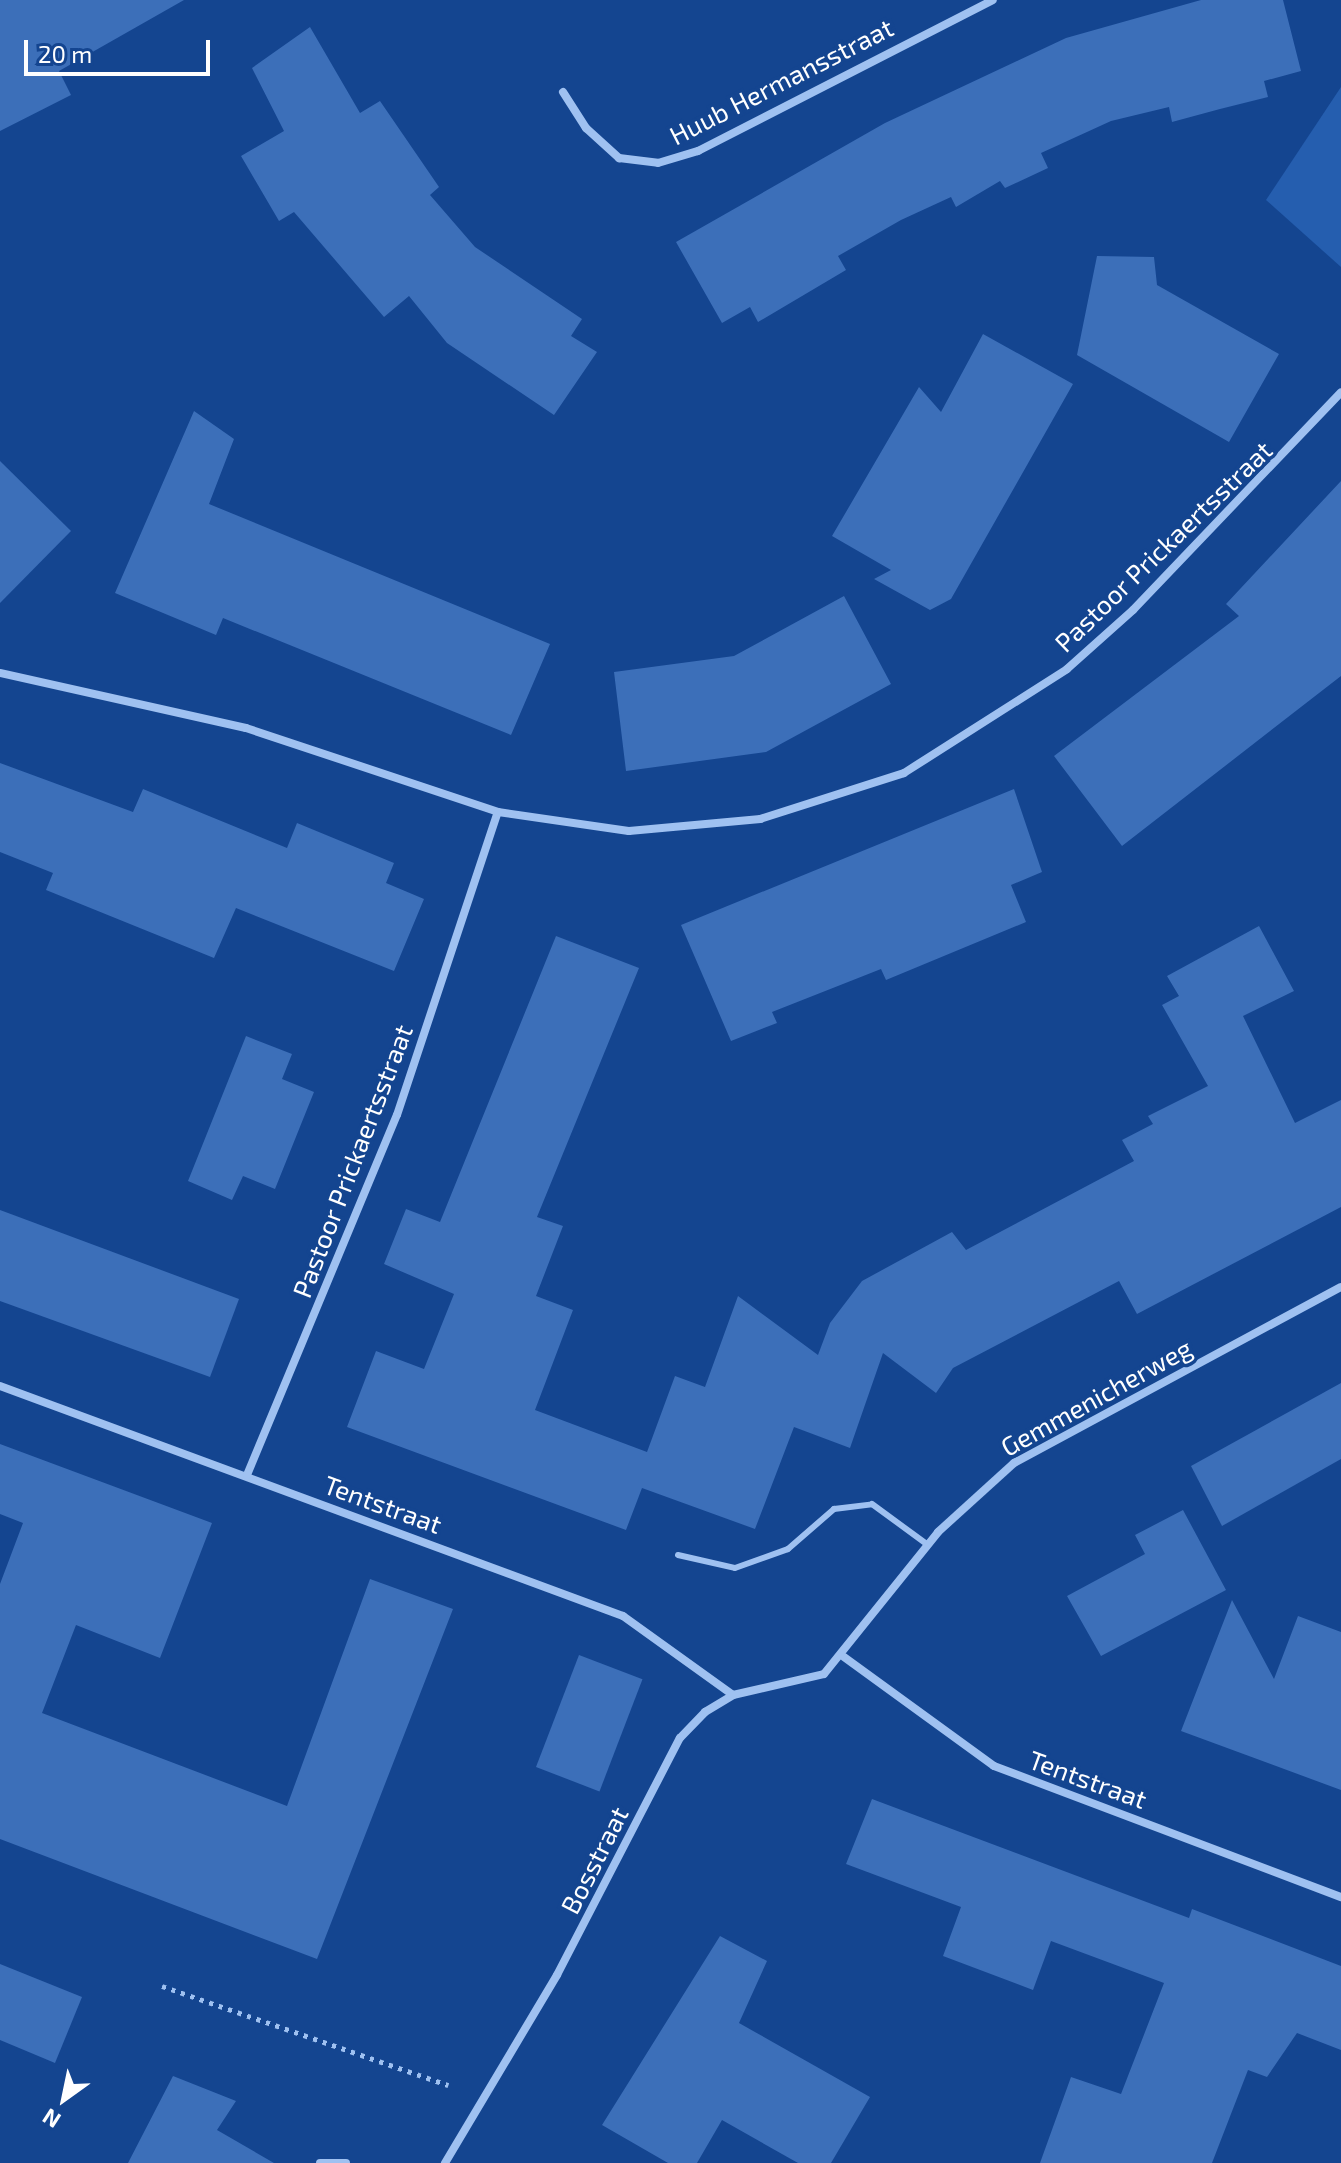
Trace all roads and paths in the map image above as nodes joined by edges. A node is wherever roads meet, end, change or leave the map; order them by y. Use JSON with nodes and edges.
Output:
{"nodes":[{"id":1,"x":993,"y":0,"type":"edge"},
{"id":2,"x":563,"y":92,"type":"dead end"},
{"id":3,"x":1341,"y":392,"type":"edge"},
{"id":4,"x":0,"y":673,"type":"edge"},
{"id":5,"x":498,"y":812,"type":"junction"},
{"id":6,"x":1341,"y":1287,"type":"edge"},
{"id":7,"x":0,"y":1386,"type":"edge"},
{"id":8,"x":247,"y":1475,"type":"junction"},
{"id":9,"x":928,"y":1545,"type":"junction"},
{"id":10,"x":678,"y":1555,"type":"dead end"},
{"id":11,"x":844,"y":1657,"type":"junction"},
{"id":12,"x":733,"y":1695,"type":"junction"},
{"id":13,"x":1341,"y":1897,"type":"edge"},
{"id":14,"x":162,"y":1986,"type":"dead end"},
{"id":15,"x":486,"y":2100,"type":"junction"},
{"id":16,"x":448,"y":2162,"type":"edge"},
{"id":17,"x":320,"y":2163,"type":"edge"},
{"id":18,"x":346,"y":2163,"type":"edge"}],
"edges":[{"from":1,"to":2,"type":"street","name":"Huub Hermansstraat"},
{"from":3,"to":5,"type":"street","name":"Pastoor Prickaertsstraat"},
{"from":4,"to":5,"type":"street","name":"Pastoor Prickaertsstraat"},
{"from":5,"to":8,"type":"street","name":"Pastoor Prickaertsstraat"},
{"from":6,"to":9,"type":"street","name":"Gemmenicherweg"},
{"from":7,"to":8,"type":"street","name":"Tentstraat"},
{"from":8,"to":12,"type":"street","name":"Tentstraat"},
{"from":9,"to":10,"type":"lane"},
{"from":9,"to":11,"type":"street","name":"Gemmenicherweg"},
{"from":11,"to":12,"type":"street","name":"Bosstraat"},
{"from":11,"to":13,"type":"street","name":"Tentstraat"},
{"from":12,"to":15,"type":"street","name":"Bosstraat"},
{"from":14,"to":15,"type":"path"},
{"from":15,"to":16,"type":"street","name":"Bosstraat"},
{"from":17,"to":18,"type":"street"}]}
